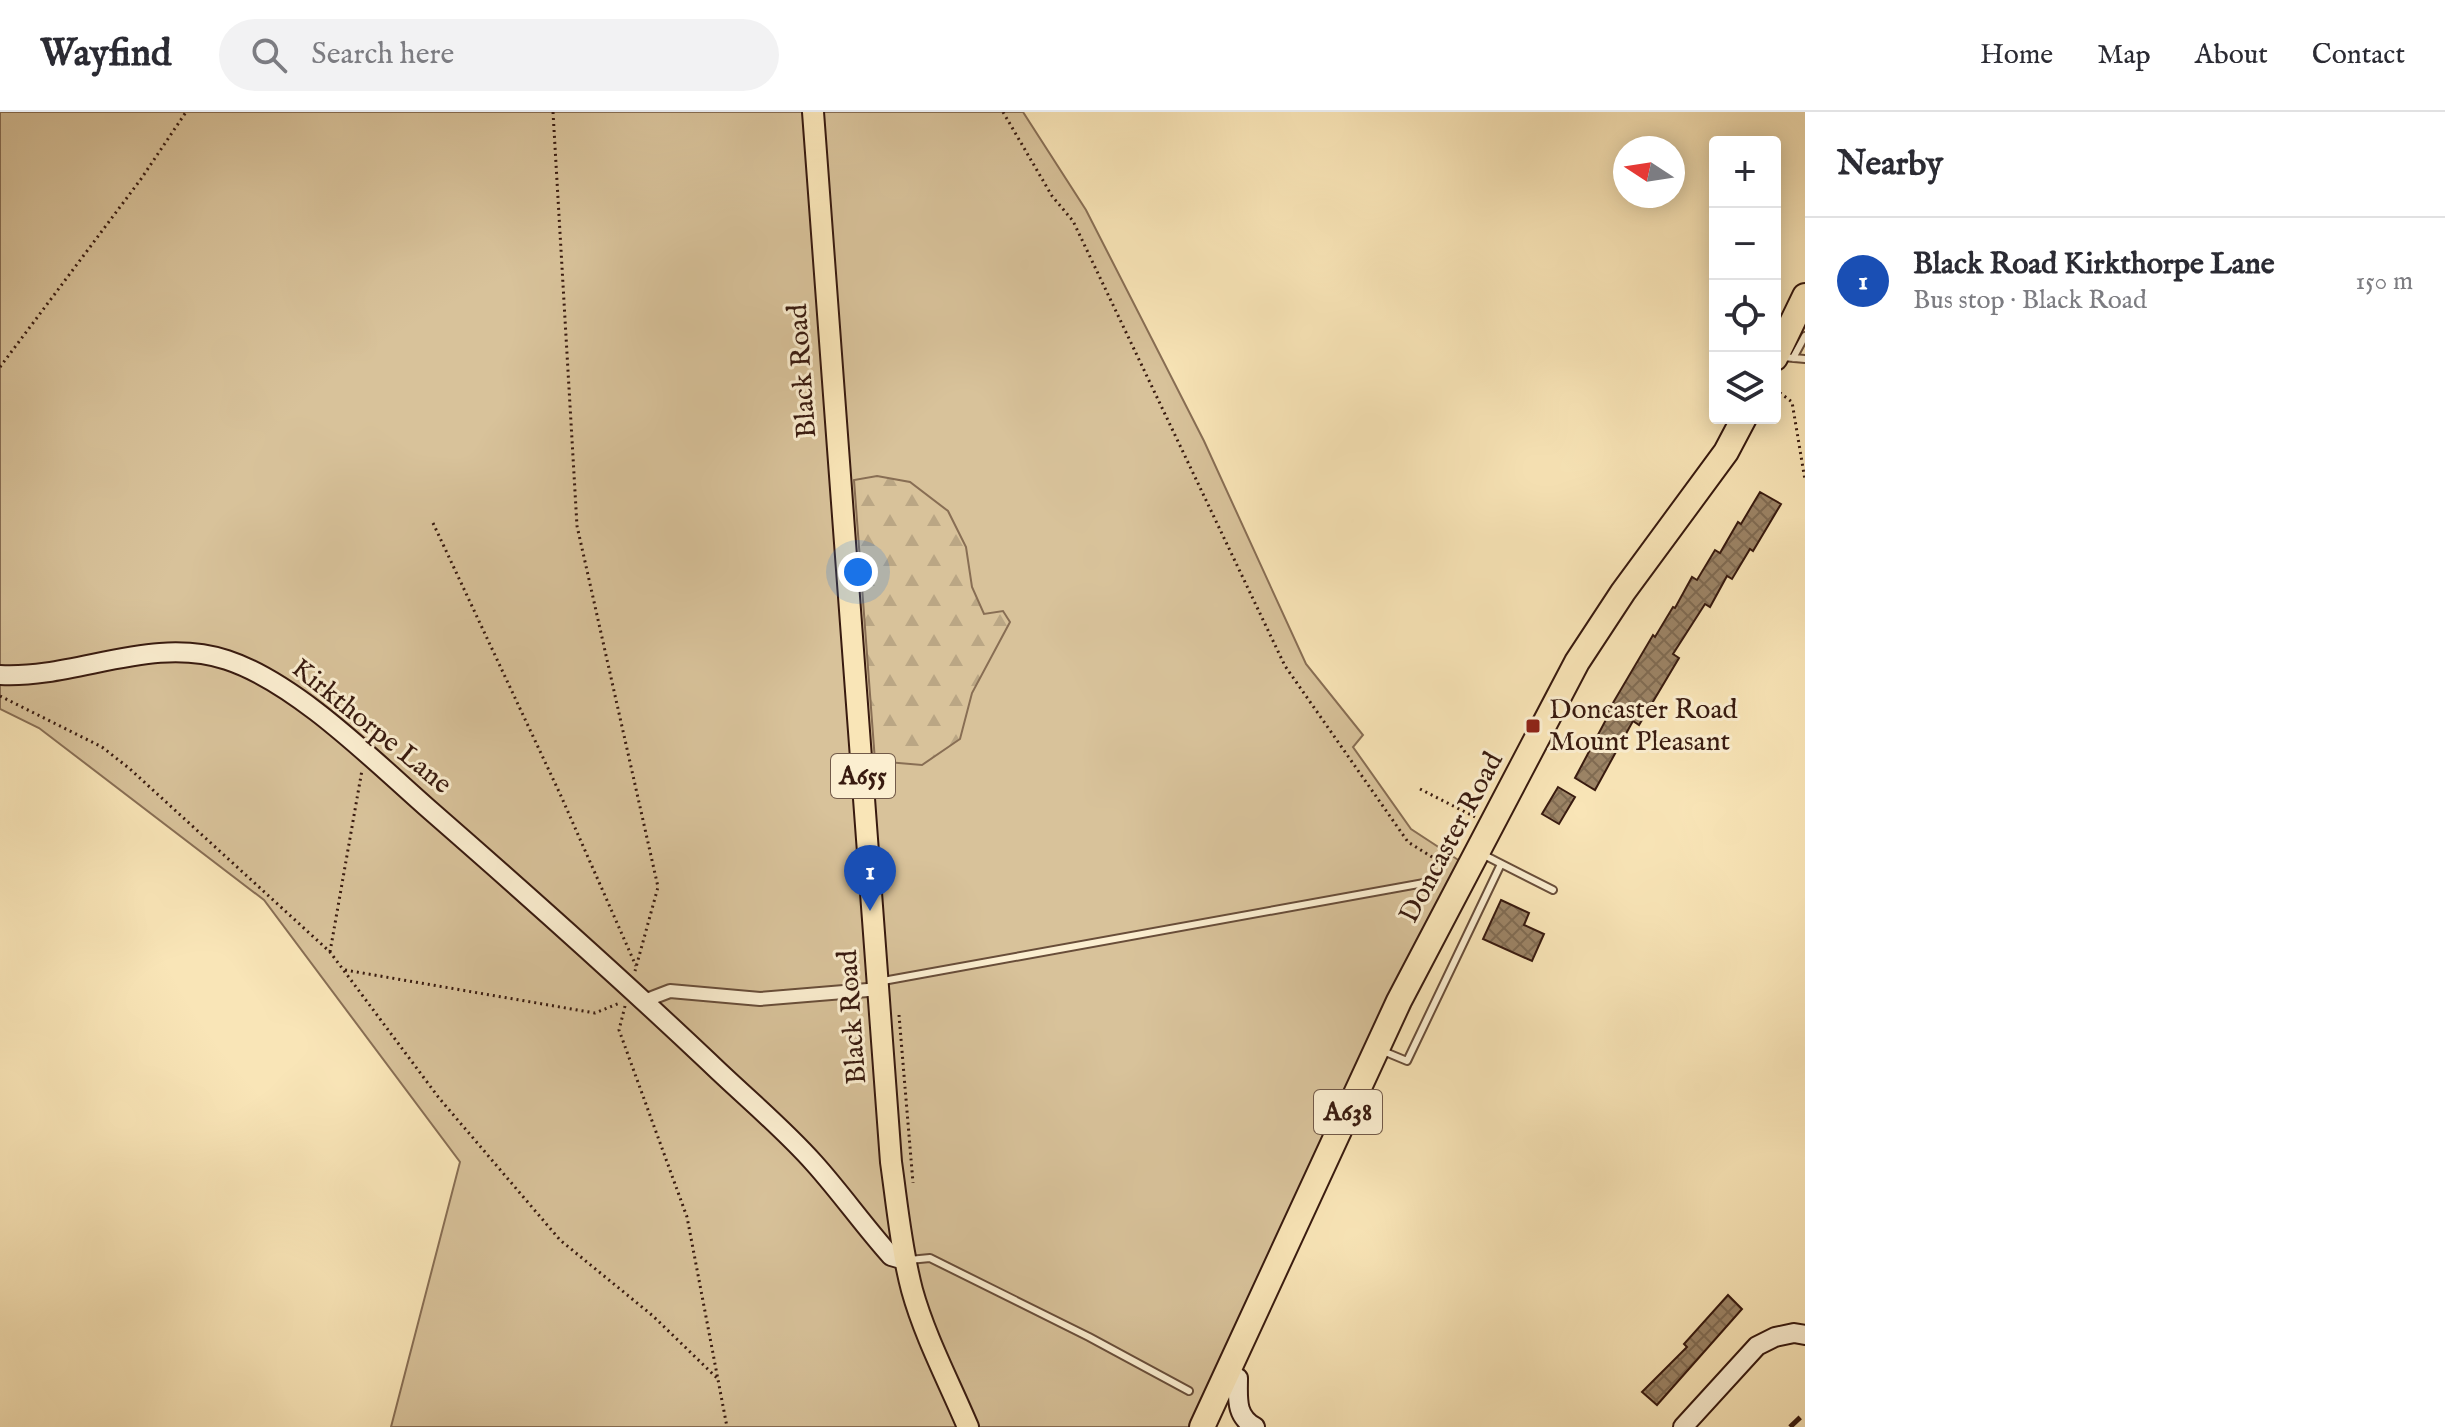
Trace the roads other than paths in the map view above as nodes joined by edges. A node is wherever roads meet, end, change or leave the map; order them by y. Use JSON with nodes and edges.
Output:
{"nodes":[{"id":1,"x":813,"y":112,"type":"edge"},
{"id":2,"x":1805,"y":296,"type":"edge"},
{"id":3,"x":1805,"y":336,"type":"edge"},
{"id":4,"x":1781,"y":358,"type":"edge"},
{"id":5,"x":1805,"y":359,"type":"edge"},
{"id":6,"x":1741,"y":424,"type":"edge"},
{"id":7,"x":0,"y":675,"type":"edge"},
{"id":8,"x":1479,"y":853,"type":"junction"},
{"id":9,"x":1501,"y":864,"type":"junction"},
{"id":10,"x":1435,"y":881,"type":"dead end"},
{"id":11,"x":1553,"y":890,"type":"dead end"},
{"id":12,"x":880,"y":985,"type":"junction"},
{"id":13,"x":644,"y":1001,"type":"junction"},
{"id":14,"x":1376,"y":1049,"type":"junction"},
{"id":15,"x":1298,"y":1224,"type":"junction"},
{"id":16,"x":905,"y":1260,"type":"junction"},
{"id":17,"x":1805,"y":1335,"type":"edge"},
{"id":18,"x":1189,"y":1391,"type":"dead end"},
{"id":19,"x":1228,"y":1422,"type":"edge"},
{"id":20,"x":968,"y":1427,"type":"edge"},
{"id":21,"x":1683,"y":1427,"type":"edge"}],
"edges":[{"from":1,"to":12,"type":"main road","name":"Black Road","number":"A655"},
{"from":2,"to":4,"type":"highway"},
{"from":3,"to":4,"type":"lane"},
{"from":4,"to":5,"type":"lane"},
{"from":6,"to":8,"type":"highway","name":"Doncaster Road","number":"A638"},
{"from":7,"to":13,"type":"street","name":"Kirkthorpe Lane"},
{"from":8,"to":9,"type":"lane"},
{"from":8,"to":14,"type":"highway","name":"Doncaster Road","number":"A638"},
{"from":9,"to":11,"type":"lane"},
{"from":9,"to":14,"type":"lane"},
{"from":10,"to":12,"type":"lane"},
{"from":12,"to":13,"type":"street"},
{"from":12,"to":16,"type":"main road","name":"Black Road","number":"A655"},
{"from":13,"to":16,"type":"street","name":"Kirkthorpe Lane"},
{"from":14,"to":15,"type":"highway","name":"Doncaster Road","number":"A638"},
{"from":15,"to":19,"type":"highway","name":"Doncaster Road","number":"A638"},
{"from":15,"to":19,"type":"highway","name":"Doncaster Road","number":"A638"},
{"from":16,"to":18,"type":"lane"},
{"from":16,"to":20,"type":"main road","name":"Black Road","number":"A655"},
{"from":17,"to":21,"type":"street"}]}
